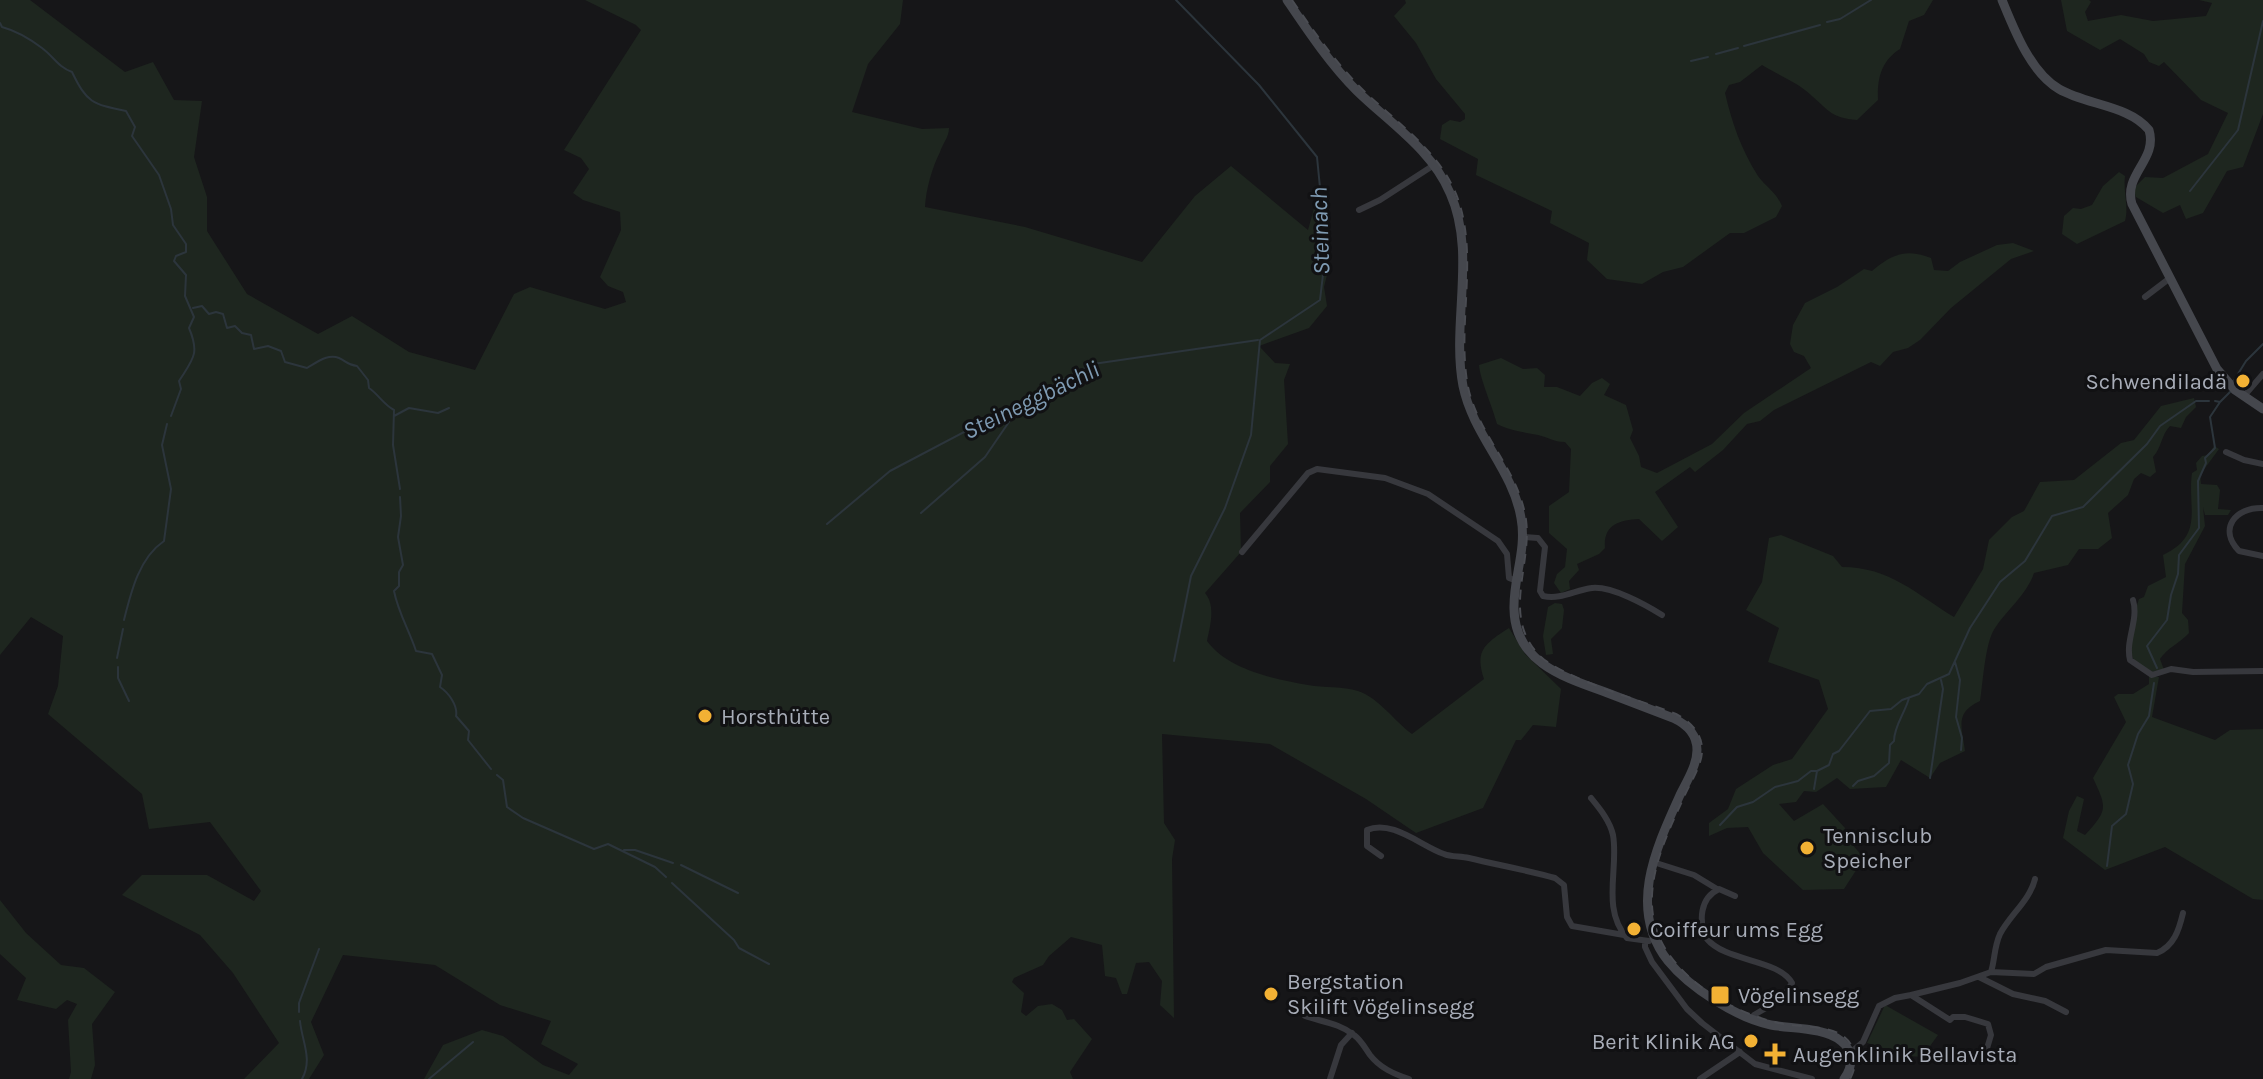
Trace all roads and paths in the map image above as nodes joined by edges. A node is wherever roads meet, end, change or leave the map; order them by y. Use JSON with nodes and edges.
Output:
{"nodes":[{"id":1,"x":1287,"y":0,"type":"edge"},
{"id":2,"x":2002,"y":0,"type":"edge"},
{"id":3,"x":1434,"y":165,"type":"junction"},
{"id":4,"x":1359,"y":210,"type":"dead end"},
{"id":5,"x":2170,"y":278,"type":"junction"},
{"id":6,"x":2145,"y":297,"type":"dead end"},
{"id":7,"x":2263,"y":374,"type":"edge"},
{"id":8,"x":2235,"y":389,"type":"junction"},
{"id":9,"x":2263,"y":409,"type":"edge"},
{"id":10,"x":2226,"y":452,"type":"dead end"},
{"id":11,"x":2263,"y":464,"type":"edge"},
{"id":12,"x":2263,"y":508,"type":"edge"},
{"id":13,"x":1523,"y":537,"type":"junction"},
{"id":14,"x":1242,"y":552,"type":"dead end"},
{"id":15,"x":2263,"y":556,"type":"edge"},
{"id":16,"x":1517,"y":581,"type":"junction"},
{"id":17,"x":2133,"y":600,"type":"dead end"},
{"id":18,"x":1662,"y":615,"type":"dead end"},
{"id":19,"x":2263,"y":671,"type":"edge"},
{"id":20,"x":1591,"y":798,"type":"dead end"},
{"id":21,"x":1381,"y":856,"type":"dead end"},
{"id":22,"x":1653,"y":862,"type":"junction"},
{"id":23,"x":2035,"y":879,"type":"dead end"},
{"id":24,"x":1717,"y":889,"type":"junction"},
{"id":25,"x":1735,"y":896,"type":"dead end"},
{"id":26,"x":2183,"y":913,"type":"dead end"},
{"id":27,"x":1624,"y":935,"type":"junction"},
{"id":28,"x":1650,"y":941,"type":"junction"},
{"id":29,"x":1991,"y":972,"type":"junction"},
{"id":30,"x":1979,"y":977,"type":"junction"},
{"id":31,"x":1911,"y":995,"type":"junction"},
{"id":32,"x":2066,"y":1012,"type":"dead end"},
{"id":33,"x":1305,"y":1016,"type":"dead end"},
{"id":34,"x":1752,"y":1019,"type":"junction"},
{"id":35,"x":1352,"y":1033,"type":"junction"},
{"id":36,"x":1740,"y":1052,"type":"junction"},
{"id":37,"x":1850,"y":1053,"type":"junction"},
{"id":38,"x":1999,"y":1060,"type":"dead end"},
{"id":39,"x":1330,"y":1079,"type":"edge"},
{"id":40,"x":1409,"y":1079,"type":"edge"},
{"id":41,"x":1700,"y":1079,"type":"edge"},
{"id":42,"x":1812,"y":1079,"type":"edge"},
{"id":43,"x":1844,"y":1079,"type":"edge"}],
"edges":[{"from":1,"to":3,"type":"main road"},
{"from":2,"to":5,"type":"main road"},
{"from":3,"to":4,"type":"street"},
{"from":3,"to":13,"type":"main road"},
{"from":5,"to":6,"type":"street"},
{"from":5,"to":8,"type":"main road"},
{"from":7,"to":8,"type":"street"},
{"from":8,"to":9,"type":"main road"},
{"from":10,"to":11,"type":"street"},
{"from":12,"to":15,"type":"street"},
{"from":13,"to":16,"type":"main road"},
{"from":13,"to":18,"type":"street"},
{"from":14,"to":16,"type":"street"},
{"from":16,"to":22,"type":"main road"},
{"from":17,"to":19,"type":"street"},
{"from":20,"to":27,"type":"street"},
{"from":21,"to":27,"type":"street"},
{"from":22,"to":24,"type":"street"},
{"from":22,"to":28,"type":"main road"},
{"from":23,"to":29,"type":"street"},
{"from":24,"to":25,"type":"street"},
{"from":24,"to":34,"type":"street"},
{"from":26,"to":29,"type":"street"},
{"from":27,"to":28,"type":"street"},
{"from":28,"to":34,"type":"main road"},
{"from":28,"to":36,"type":"street"},
{"from":29,"to":30,"type":"street"},
{"from":30,"to":31,"type":"street"},
{"from":30,"to":32,"type":"street"},
{"from":31,"to":37,"type":"street"},
{"from":31,"to":38,"type":"street"},
{"from":33,"to":35,"type":"street"},
{"from":34,"to":37,"type":"main road"},
{"from":35,"to":39,"type":"street"},
{"from":35,"to":40,"type":"street"},
{"from":36,"to":41,"type":"street"},
{"from":36,"to":42,"type":"street"},
{"from":37,"to":43,"type":"main road"}]}
